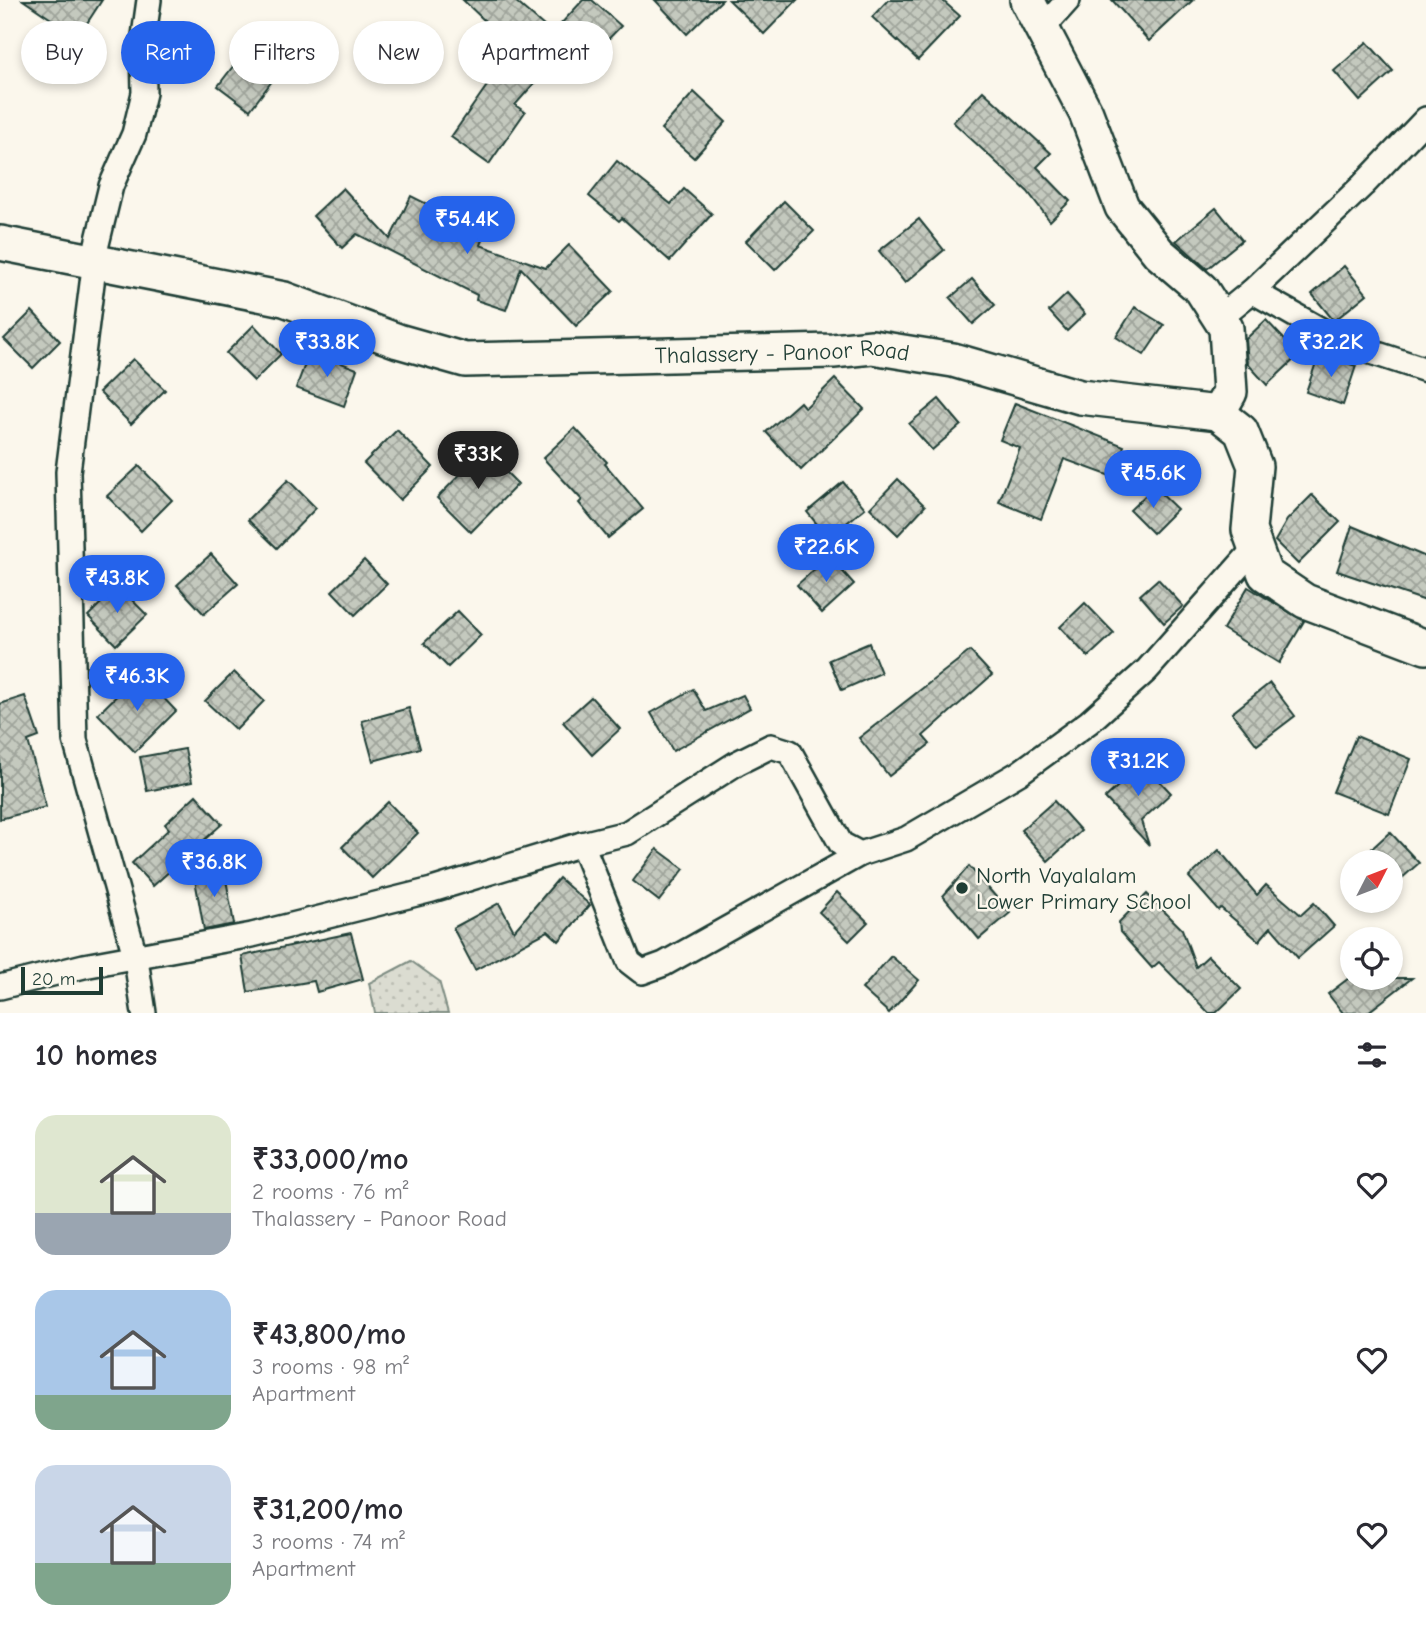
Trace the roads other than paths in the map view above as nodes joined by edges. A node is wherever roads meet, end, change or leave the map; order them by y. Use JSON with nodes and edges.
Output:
{"nodes":[{"id":1,"x":149,"y":0,"type":"edge"},
{"id":2,"x":1027,"y":0,"type":"edge"},
{"id":3,"x":1068,"y":0,"type":"edge"},
{"id":4,"x":1042,"y":29,"type":"junction"},
{"id":5,"x":1426,"y":118,"type":"edge"},
{"id":6,"x":0,"y":243,"type":"edge"},
{"id":7,"x":93,"y":262,"type":"junction"},
{"id":8,"x":1252,"y":291,"type":"junction"},
{"id":9,"x":1219,"y":318,"type":"junction"},
{"id":10,"x":1426,"y":369,"type":"edge"},
{"id":11,"x":1218,"y":413,"type":"junction"},
{"id":12,"x":1255,"y":548,"type":"junction"},
{"id":13,"x":1426,"y":647,"type":"edge"},
{"id":14,"x":582,"y":844,"type":"junction"},
{"id":15,"x":860,"y":854,"type":"junction"},
{"id":16,"x":136,"y":959,"type":"junction"},
{"id":17,"x":0,"y":987,"type":"edge"},
{"id":18,"x":144,"y":1013,"type":"edge"}],
"edges":[{"from":1,"to":7,"type":"street"},
{"from":2,"to":4,"type":"main road"},
{"from":3,"to":4,"type":"street"},
{"from":4,"to":9,"type":"main road"},
{"from":5,"to":8,"type":"street"},
{"from":6,"to":7,"type":"main road","name":"Thalassery - Panoor Road"},
{"from":7,"to":11,"type":"main road","name":"Thalassery - Panoor Road"},
{"from":7,"to":16,"type":"street"},
{"from":8,"to":9,"type":"street"},
{"from":8,"to":10,"type":"street"},
{"from":9,"to":11,"type":"main road"},
{"from":11,"to":12,"type":"main road"},
{"from":12,"to":13,"type":"main road"},
{"from":12,"to":15,"type":"street"},
{"from":14,"to":15,"type":"street"},
{"from":14,"to":15,"type":"street"},
{"from":14,"to":16,"type":"street"},
{"from":16,"to":17,"type":"street"},
{"from":16,"to":18,"type":"street"}]}
